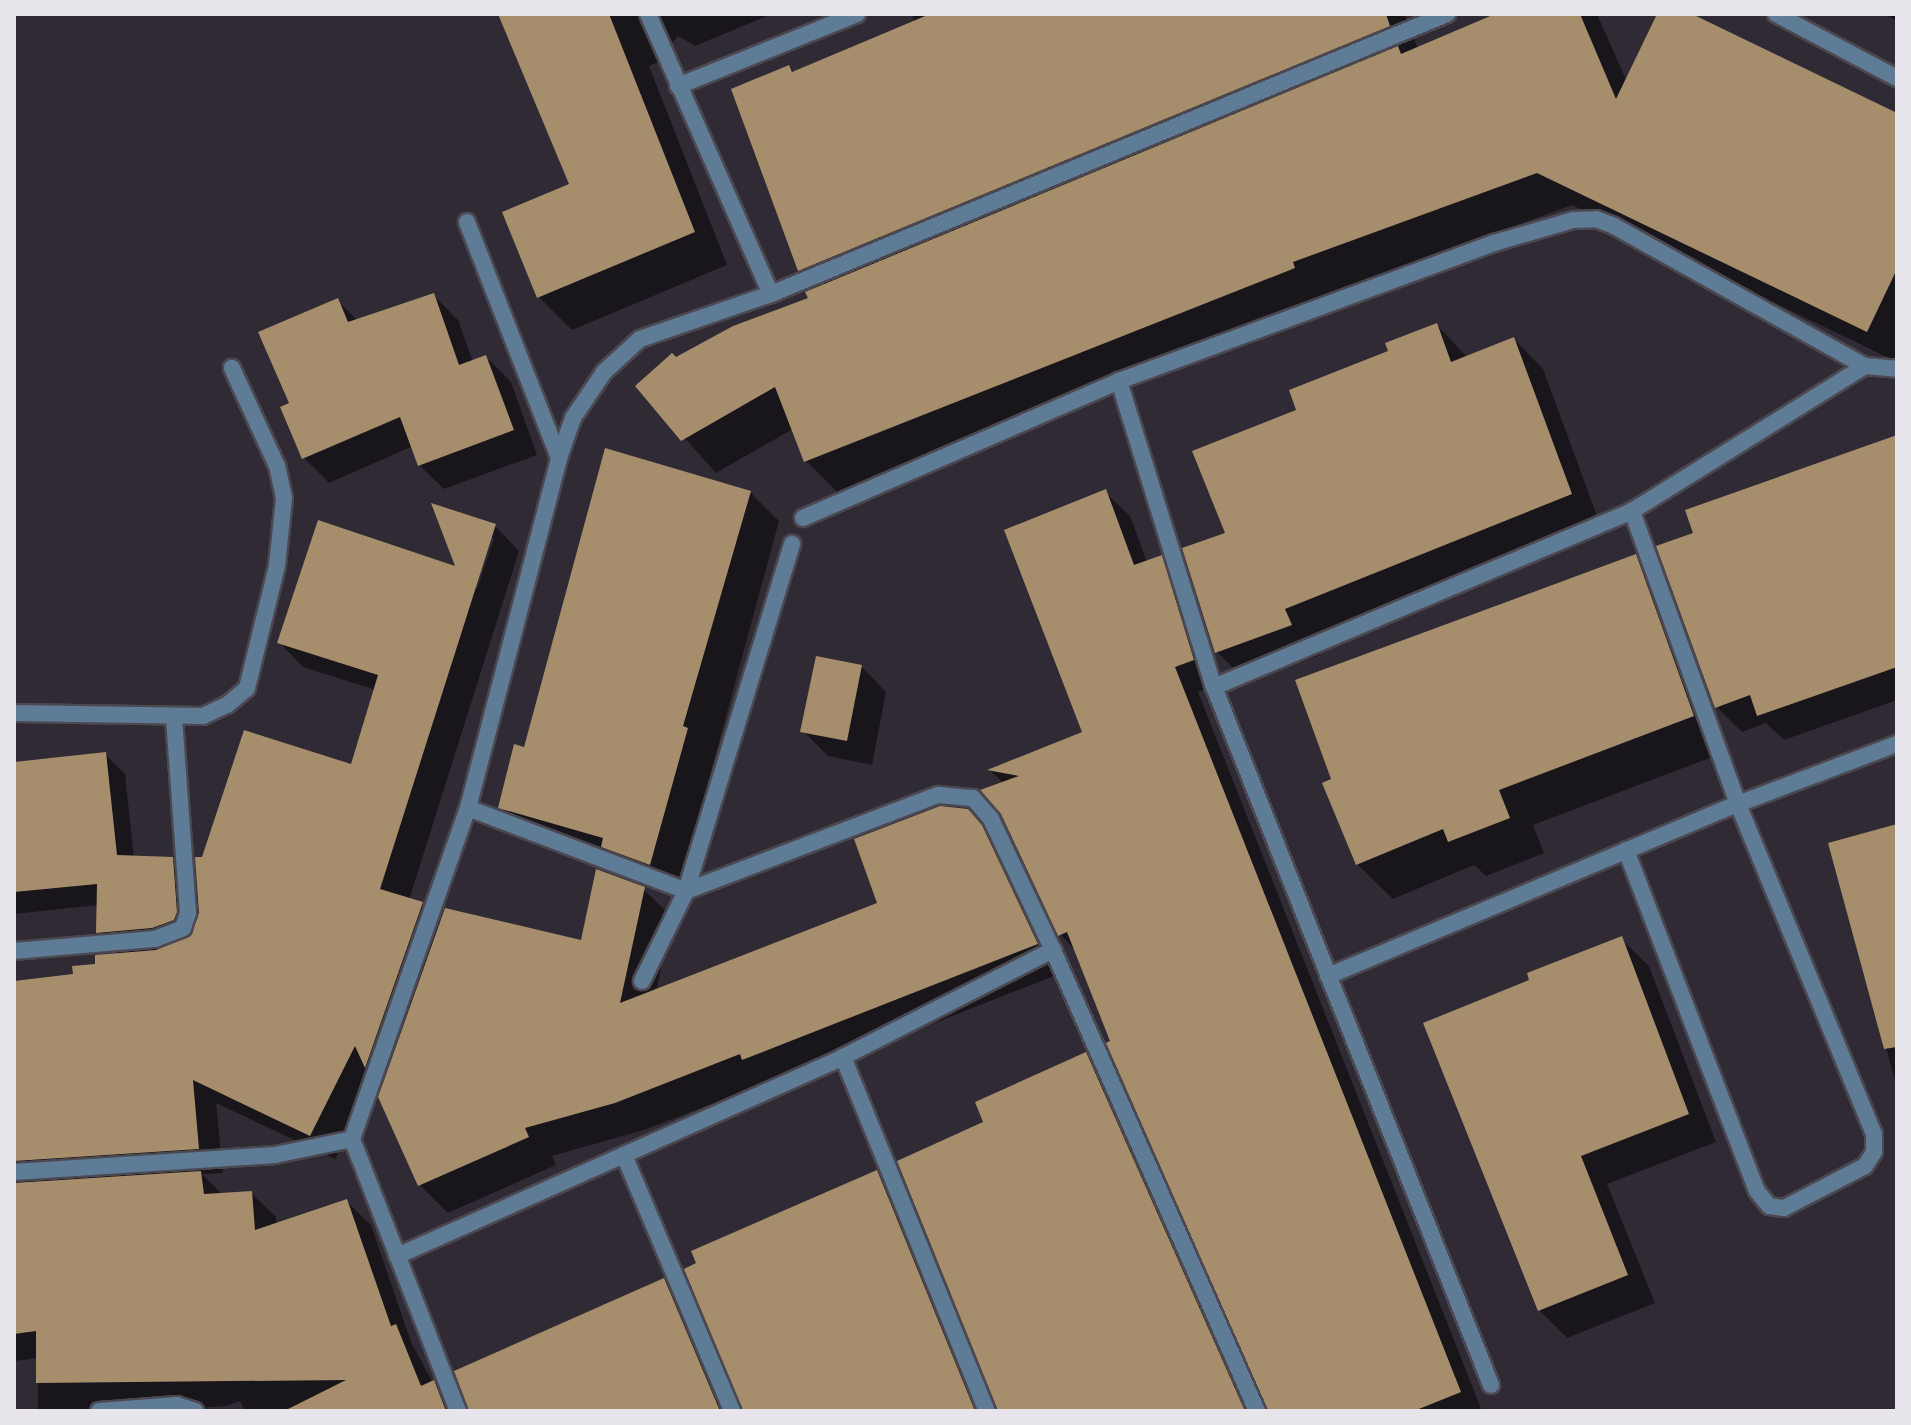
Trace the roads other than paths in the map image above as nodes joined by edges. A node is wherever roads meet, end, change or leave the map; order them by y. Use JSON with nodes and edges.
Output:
{"nodes":[{"id":1,"x":648,"y":14,"type":"edge"},
{"id":2,"x":857,"y":14,"type":"edge"},
{"id":3,"x":1447,"y":14,"type":"edge"},
{"id":4,"x":1776,"y":14,"type":"edge"},
{"id":5,"x":1404,"y":21,"type":"edge"},
{"id":6,"x":1897,"y":78,"type":"edge"},
{"id":7,"x":678,"y":86,"type":"junction"},
{"id":8,"x":467,"y":222,"type":"dead end"},
{"id":9,"x":771,"y":294,"type":"junction"},
{"id":10,"x":1865,"y":366,"type":"junction"},
{"id":11,"x":232,"y":368,"type":"dead end"},
{"id":12,"x":1897,"y":369,"type":"edge"},
{"id":13,"x":1119,"y":381,"type":"junction"},
{"id":14,"x":559,"y":458,"type":"junction"},
{"id":15,"x":1632,"y":511,"type":"junction"},
{"id":16,"x":803,"y":518,"type":"dead end"},
{"id":17,"x":792,"y":544,"type":"dead end"},
{"id":18,"x":1214,"y":687,"type":"junction"},
{"id":19,"x":14,"y":713,"type":"edge"},
{"id":20,"x":174,"y":718,"type":"junction"},
{"id":21,"x":1897,"y":744,"type":"edge"},
{"id":22,"x":1738,"y":804,"type":"junction"},
{"id":23,"x":468,"y":808,"type":"junction"},
{"id":24,"x":1626,"y":850,"type":"junction"},
{"id":25,"x":686,"y":891,"type":"junction"},
{"id":26,"x":1053,"y":950,"type":"junction"},
{"id":27,"x":14,"y":951,"type":"edge"},
{"id":28,"x":1328,"y":976,"type":"junction"},
{"id":29,"x":642,"y":981,"type":"dead end"},
{"id":30,"x":843,"y":1057,"type":"junction"},
{"id":31,"x":352,"y":1139,"type":"junction"},
{"id":32,"x":624,"y":1155,"type":"junction"},
{"id":33,"x":14,"y":1172,"type":"edge"},
{"id":34,"x":397,"y":1256,"type":"junction"},
{"id":35,"x":1491,"y":1385,"type":"dead end"},
{"id":36,"x":99,"y":1411,"type":"edge"},
{"id":37,"x":195,"y":1411,"type":"edge"},
{"id":38,"x":458,"y":1411,"type":"edge"},
{"id":39,"x":732,"y":1411,"type":"edge"},
{"id":40,"x":987,"y":1411,"type":"edge"},
{"id":41,"x":1257,"y":1411,"type":"edge"}],
"edges":[{"from":1,"to":7,"type":"street"},
{"from":2,"to":7,"type":"street"},
{"from":3,"to":5,"type":"street"},
{"from":4,"to":6,"type":"street"},
{"from":5,"to":9,"type":"street"},
{"from":7,"to":9,"type":"street"},
{"from":8,"to":14,"type":"street"},
{"from":9,"to":14,"type":"street"},
{"from":10,"to":12,"type":"street"},
{"from":10,"to":13,"type":"street"},
{"from":10,"to":15,"type":"street"},
{"from":11,"to":20,"type":"street"},
{"from":13,"to":16,"type":"street"},
{"from":13,"to":18,"type":"street"},
{"from":14,"to":23,"type":"street"},
{"from":15,"to":18,"type":"street"},
{"from":15,"to":22,"type":"street"},
{"from":17,"to":25,"type":"street"},
{"from":18,"to":28,"type":"street"},
{"from":19,"to":20,"type":"street"},
{"from":20,"to":27,"type":"street"},
{"from":21,"to":22,"type":"street"},
{"from":22,"to":24,"type":"street"},
{"from":22,"to":24,"type":"street"},
{"from":23,"to":25,"type":"street"},
{"from":23,"to":31,"type":"street"},
{"from":24,"to":28,"type":"street"},
{"from":25,"to":26,"type":"street"},
{"from":25,"to":29,"type":"street"},
{"from":26,"to":30,"type":"street"},
{"from":26,"to":41,"type":"street"},
{"from":28,"to":35,"type":"street"},
{"from":30,"to":32,"type":"street"},
{"from":30,"to":40,"type":"street"},
{"from":31,"to":33,"type":"street"},
{"from":31,"to":34,"type":"street"},
{"from":32,"to":34,"type":"street"},
{"from":32,"to":39,"type":"street"},
{"from":34,"to":38,"type":"street"},
{"from":36,"to":37,"type":"street"}]}
